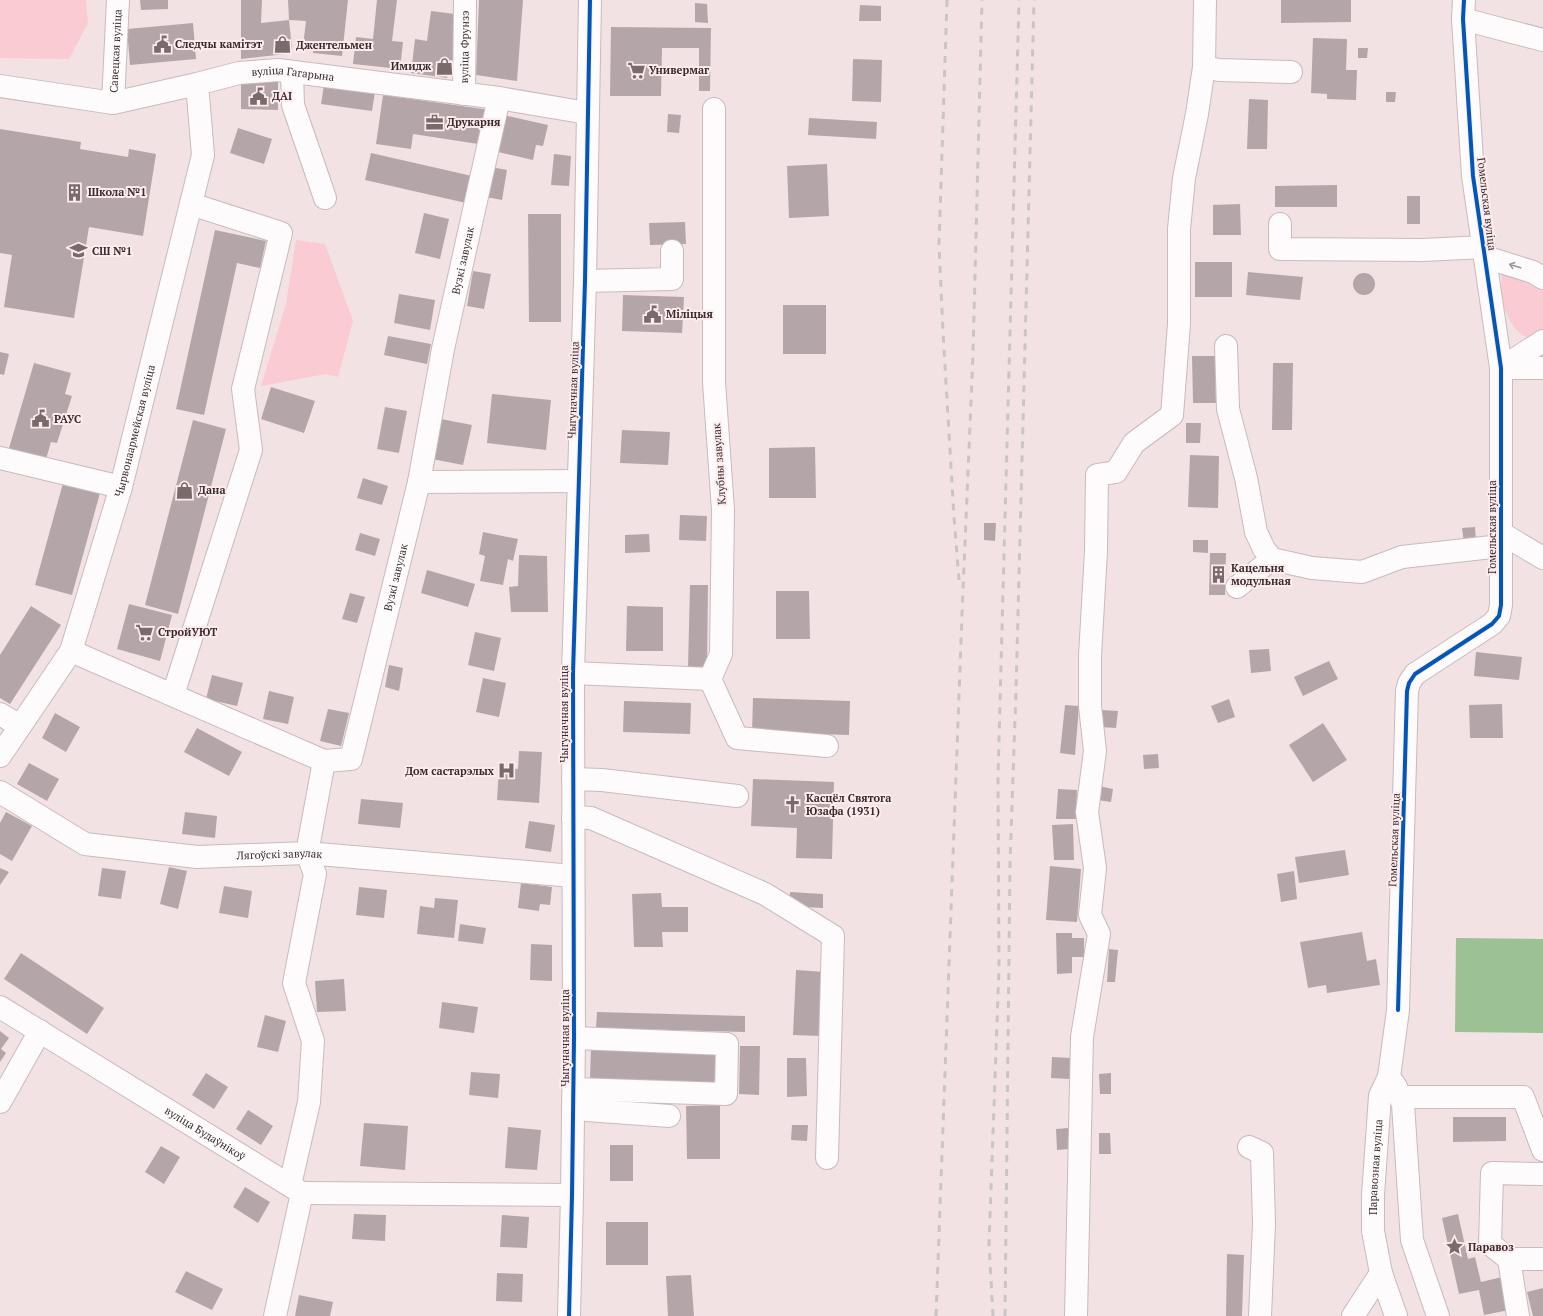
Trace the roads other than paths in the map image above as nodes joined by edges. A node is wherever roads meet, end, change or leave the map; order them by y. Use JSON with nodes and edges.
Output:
{"nodes":[{"id":1,"x":118,"y":0,"type":"edge"},
{"id":2,"x":465,"y":0,"type":"edge"},
{"id":3,"x":590,"y":0,"type":"edge"},
{"id":4,"x":1205,"y":0,"type":"edge"},
{"id":5,"x":1463,"y":9,"type":"edge"},
{"id":6,"x":1543,"y":40,"type":"edge"},
{"id":7,"x":1204,"y":67,"type":"junction"},
{"id":8,"x":292,"y":72,"type":"junction"},
{"id":9,"x":1291,"y":72,"type":"dead end"},
{"id":10,"x":197,"y":84,"type":"junction"},
{"id":11,"x":0,"y":86,"type":"edge"},
{"id":12,"x":464,"y":94,"type":"junction"},
{"id":13,"x":500,"y":98,"type":"junction"},
{"id":14,"x":113,"y":103,"type":"junction"},
{"id":15,"x":714,"y":109,"type":"dead end"},
{"id":16,"x":587,"y":113,"type":"junction"},
{"id":17,"x":325,"y":198,"type":"dead end"},
{"id":18,"x":191,"y":204,"type":"junction"},
{"id":19,"x":1280,"y":224,"type":"dead end"},
{"id":20,"x":672,"y":251,"type":"dead end"},
{"id":21,"x":1484,"y":252,"type":"junction"},
{"id":22,"x":1543,"y":278,"type":"edge"},
{"id":23,"x":585,"y":281,"type":"junction"},
{"id":24,"x":1543,"y":341,"type":"edge"},
{"id":25,"x":1226,"y":346,"type":"dead end"},
{"id":26,"x":1502,"y":368,"type":"junction"},
{"id":27,"x":1543,"y":368,"type":"edge"},
{"id":28,"x":0,"y":458,"type":"edge"},
{"id":29,"x":579,"y":481,"type":"junction"},
{"id":30,"x":419,"y":482,"type":"junction"},
{"id":31,"x":120,"y":487,"type":"junction"},
{"id":32,"x":1501,"y":540,"type":"junction"},
{"id":33,"x":1543,"y":558,"type":"edge"},
{"id":34,"x":1272,"y":559,"type":"junction"},
{"id":35,"x":1237,"y":587,"type":"dead end"},
{"id":36,"x":71,"y":651,"type":"junction"},
{"id":37,"x":573,"y":673,"type":"junction"},
{"id":38,"x":710,"y":679,"type":"junction"},
{"id":39,"x":173,"y":695,"type":"junction"},
{"id":40,"x":0,"y":714,"type":"edge"},
{"id":41,"x":20,"y":726,"type":"junction"},
{"id":42,"x":827,"y":746,"type":"dead end"},
{"id":43,"x":0,"y":756,"type":"edge"},
{"id":44,"x":324,"y":761,"type":"junction"},
{"id":45,"x":573,"y":779,"type":"junction"},
{"id":46,"x":0,"y":792,"type":"edge"},
{"id":47,"x":737,"y":796,"type":"dead end"},
{"id":48,"x":573,"y":817,"type":"junction"},
{"id":49,"x":307,"y":853,"type":"junction"},
{"id":50,"x":574,"y":876,"type":"junction"},
{"id":51,"x":0,"y":1007,"type":"edge"},
{"id":52,"x":1398,"y":1010,"type":"joint"},
{"id":53,"x":40,"y":1031,"type":"junction"},
{"id":54,"x":574,"y":1038,"type":"junction"},
{"id":55,"x":1389,"y":1077,"type":"junction"},
{"id":56,"x":1400,"y":1097,"type":"junction"},
{"id":57,"x":573,"y":1099,"type":"junction"},
{"id":58,"x":0,"y":1102,"type":"edge"},
{"id":59,"x":669,"y":1116,"type":"dead end"},
{"id":60,"x":1249,"y":1147,"type":"dead end"},
{"id":61,"x":1543,"y":1150,"type":"edge"},
{"id":62,"x":827,"y":1158,"type":"dead end"},
{"id":63,"x":1543,"y":1174,"type":"edge"},
{"id":64,"x":296,"y":1189,"type":"junction"},
{"id":65,"x":572,"y":1195,"type":"junction"},
{"id":66,"x":1509,"y":1259,"type":"junction"},
{"id":67,"x":1543,"y":1259,"type":"edge"},
{"id":68,"x":1381,"y":1273,"type":"junction"},
{"id":69,"x":275,"y":1316,"type":"edge"},
{"id":70,"x":569,"y":1316,"type":"edge"},
{"id":71,"x":1076,"y":1316,"type":"edge"},
{"id":72,"x":1260,"y":1316,"type":"edge"},
{"id":73,"x":1353,"y":1316,"type":"edge"},
{"id":74,"x":1396,"y":1316,"type":"edge"},
{"id":75,"x":1438,"y":1316,"type":"edge"},
{"id":76,"x":1518,"y":1316,"type":"edge"}],
"edges":[{"from":1,"to":14,"type":"street","name":"Савецкая вуліца"},
{"from":2,"to":12,"type":"street","name":"вуліца Фрунзэ"},
{"from":3,"to":16,"type":"street","name":"Чыгуначная вуліца"},
{"from":4,"to":7,"type":"street"},
{"from":5,"to":6,"type":"street"},
{"from":5,"to":21,"type":"street","name":"Гомельская вуліца"},
{"from":7,"to":9,"type":"street"},
{"from":7,"to":71,"type":"street"},
{"from":8,"to":10,"type":"street","name":"вуліца Гагарына"},
{"from":8,"to":12,"type":"street","name":"вуліца Гагарына"},
{"from":8,"to":17,"type":"street"},
{"from":10,"to":14,"type":"street","name":"вуліца Гагарына"},
{"from":10,"to":18,"type":"street","name":"Чырвонаармейская вуліца"},
{"from":11,"to":14,"type":"street","name":"вуліца Гагарына"},
{"from":12,"to":13,"type":"street","name":"вуліца Гагарына"},
{"from":13,"to":16,"type":"street","name":"вуліца Гагарына"},
{"from":13,"to":30,"type":"street","name":"Вузкі завулак"},
{"from":15,"to":38,"type":"street","name":"Клубны завулак"},
{"from":16,"to":23,"type":"street","name":"Чыгуначная вуліца"},
{"from":18,"to":31,"type":"street","name":"Чырвонаармейская вуліца"},
{"from":18,"to":39,"type":"street"},
{"from":19,"to":21,"type":"street"},
{"from":20,"to":23,"type":"street"},
{"from":22,"to":21,"type":"street","one_way":true},
{"from":21,"to":26,"type":"street","name":"Гомельская вуліца"},
{"from":23,"to":29,"type":"street","name":"Чыгуначная вуліца"},
{"from":24,"to":26,"type":"street"},
{"from":25,"to":34,"type":"street"},
{"from":26,"to":27,"type":"street"},
{"from":26,"to":32,"type":"street","name":"Гомельская вуліца"},
{"from":28,"to":31,"type":"street"},
{"from":29,"to":30,"type":"street"},
{"from":29,"to":37,"type":"street","name":"Чыгуначная вуліца"},
{"from":30,"to":44,"type":"street","name":"Вузкі завулак"},
{"from":31,"to":36,"type":"street","name":"Чырвонаармейская вуліца"},
{"from":32,"to":33,"type":"street"},
{"from":32,"to":34,"type":"street"},
{"from":32,"to":52,"type":"street","name":"Гомельская вуліца"},
{"from":34,"to":35,"type":"street"},
{"from":36,"to":39,"type":"street","name":"Вузкі завулак"},
{"from":36,"to":41,"type":"street","name":"Чырвонаармейская вуліца"},
{"from":37,"to":38,"type":"street"},
{"from":37,"to":45,"type":"street","name":"Чыгуначная вуліца"},
{"from":38,"to":42,"type":"street"},
{"from":39,"to":44,"type":"street","name":"Вузкі завулак"},
{"from":40,"to":41,"type":"street"},
{"from":41,"to":43,"type":"street","name":"Чырвонаармейская вуліца"},
{"from":44,"to":49,"type":"street"},
{"from":45,"to":47,"type":"street"},
{"from":45,"to":48,"type":"street","name":"Чыгуначная вуліца"},
{"from":46,"to":49,"type":"street","name":"Лягоўскі завулак"},
{"from":48,"to":50,"type":"street","name":"Чыгуначная вуліца"},
{"from":48,"to":62,"type":"street"},
{"from":49,"to":50,"type":"street","name":"Лягоўскі завулак"},
{"from":49,"to":64,"type":"street"},
{"from":50,"to":54,"type":"street","name":"Чыгуначная вуліца"},
{"from":51,"to":53,"type":"street","name":"вуліца Будаўнікоў"},
{"from":52,"to":55,"type":"street","name":"Паравозная вуліца"},
{"from":53,"to":58,"type":"street"},
{"from":53,"to":64,"type":"street","name":"вуліца Будаўнікоў"},
{"from":54,"to":57,"type":"street","name":"Чыгуначная вуліца"},
{"from":54,"to":57,"type":"street"},
{"from":55,"to":56,"type":"street"},
{"from":55,"to":68,"type":"street","name":"Паравозная вуліца"},
{"from":56,"to":61,"type":"street"},
{"from":56,"to":75,"type":"street"},
{"from":57,"to":59,"type":"street"},
{"from":57,"to":65,"type":"street","name":"Чыгуначная вуліца"},
{"from":60,"to":72,"type":"street"},
{"from":63,"to":66,"type":"street"},
{"from":64,"to":65,"type":"street"},
{"from":64,"to":69,"type":"street"},
{"from":65,"to":70,"type":"street","name":"Чыгуначная вуліца"},
{"from":66,"to":67,"type":"street"},
{"from":66,"to":76,"type":"street"},
{"from":68,"to":73,"type":"street"},
{"from":68,"to":74,"type":"street","name":"Паравозная вуліца"}]}
